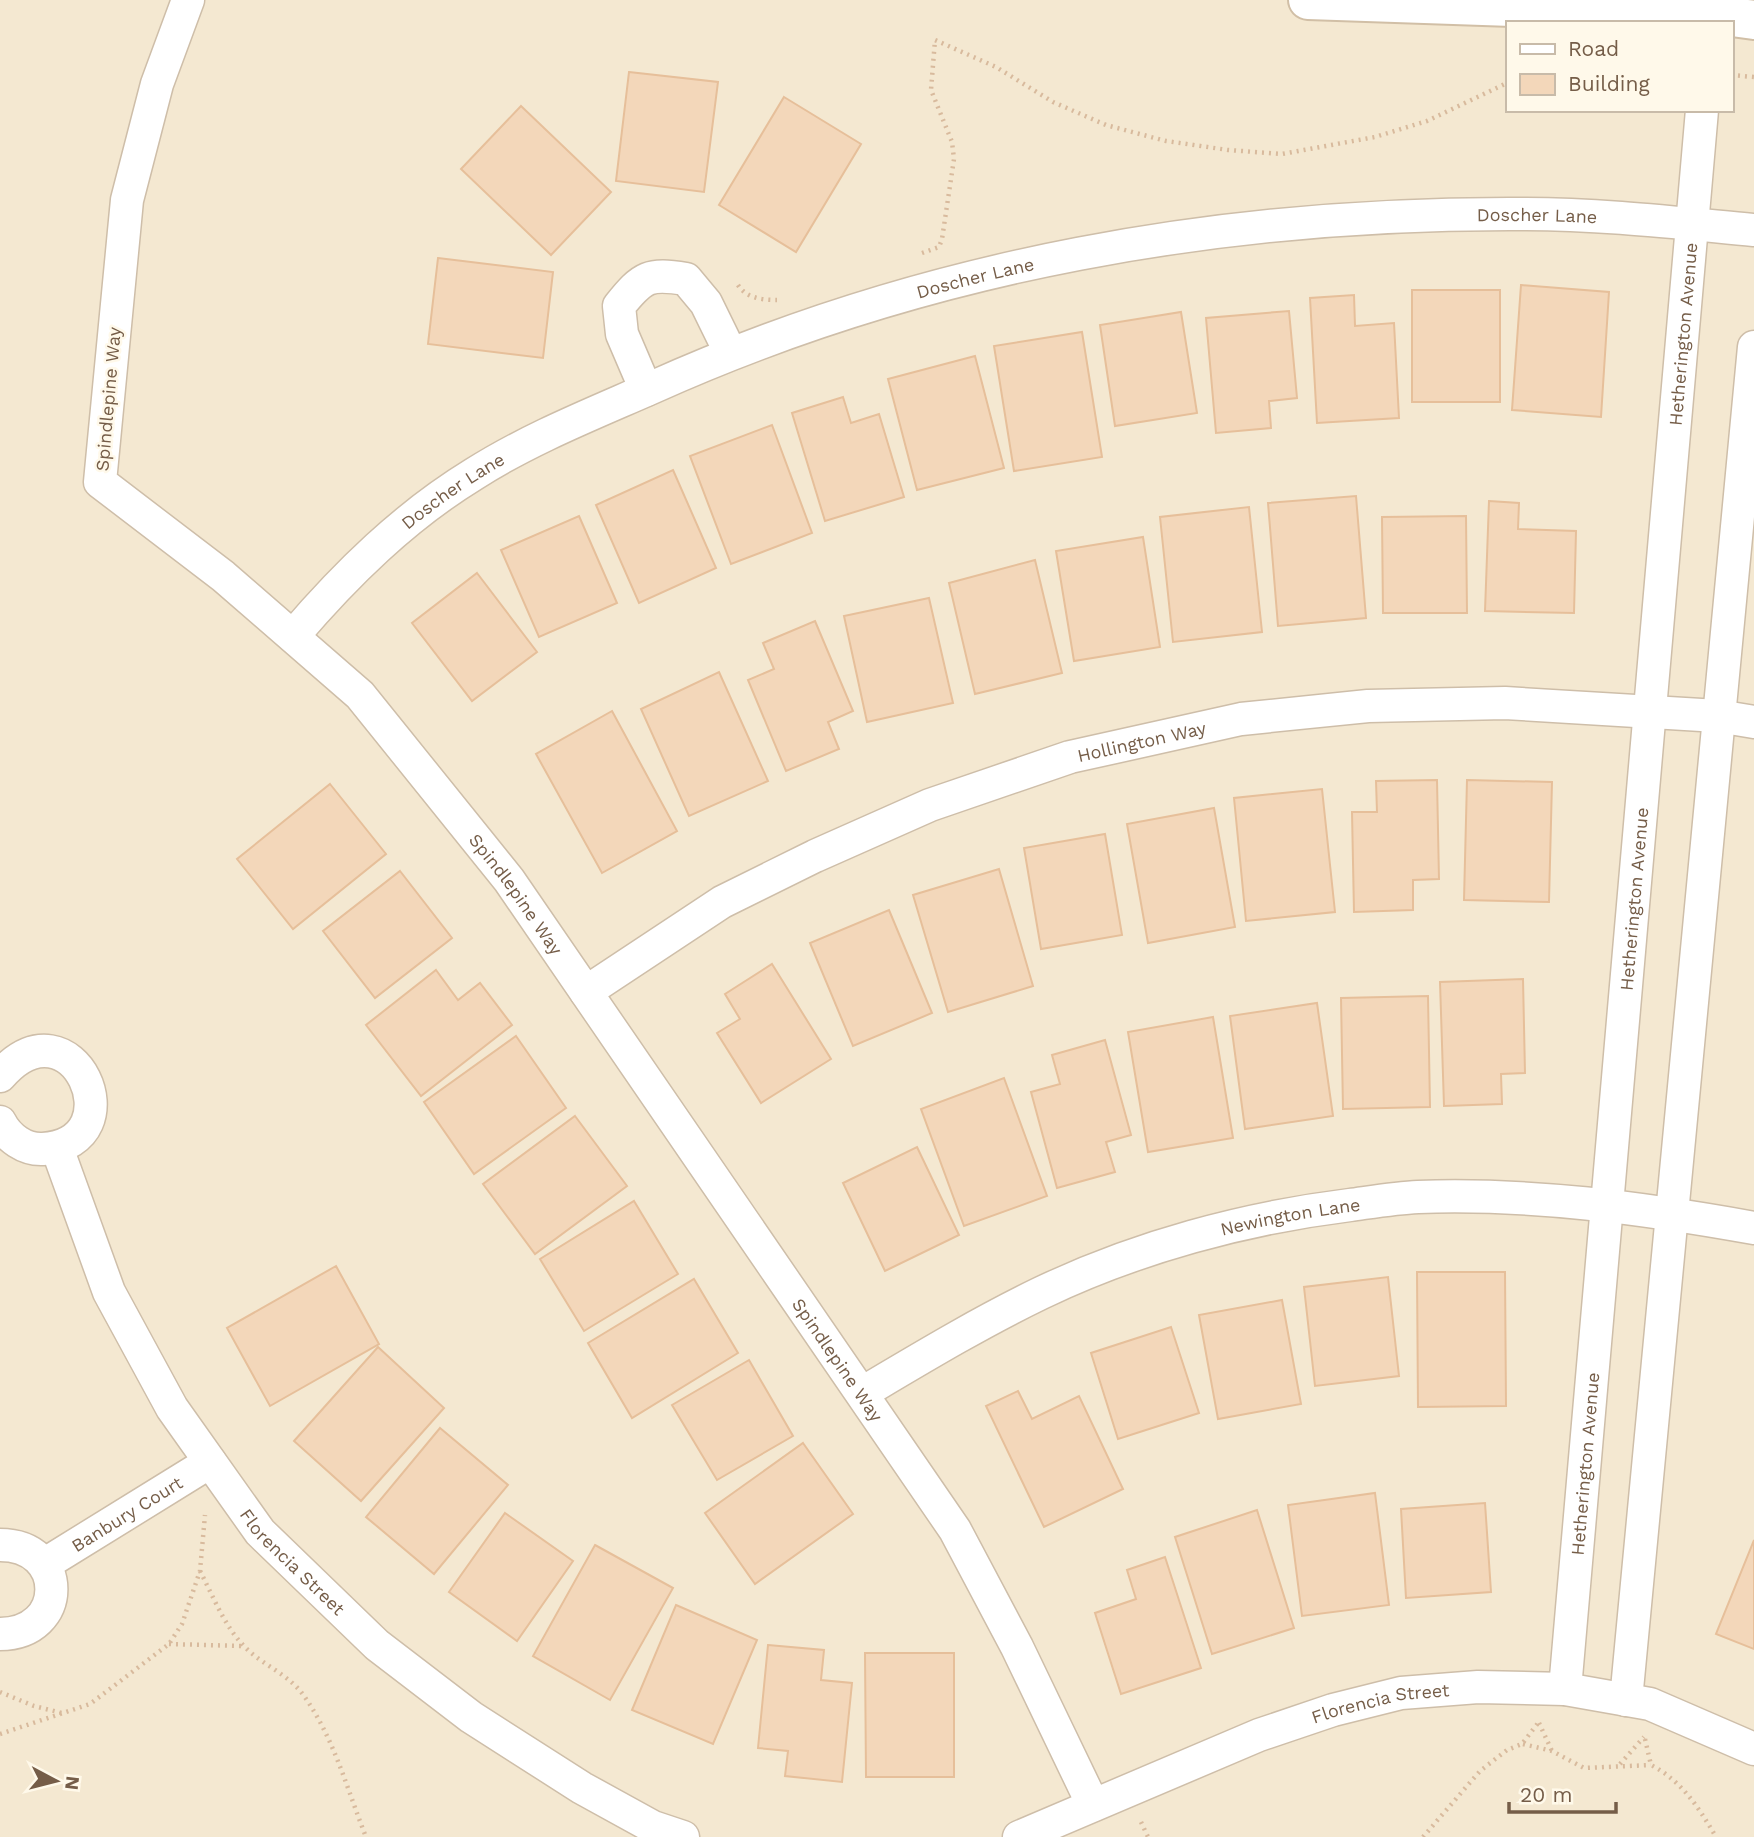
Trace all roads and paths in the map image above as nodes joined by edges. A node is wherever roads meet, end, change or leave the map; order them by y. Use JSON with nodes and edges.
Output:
{"nodes":[{"id":1,"x":188,"y":0,"type":"edge"},
{"id":2,"x":1308,"y":0,"type":"edge"},
{"id":3,"x":1710,"y":12,"type":"edge"},
{"id":4,"x":1754,"y":20,"type":"edge"},
{"id":5,"x":1733,"y":75,"type":"edge"},
{"id":6,"x":1754,"y":78,"type":"edge"},
{"id":7,"x":1506,"y":83,"type":"edge"},
{"id":8,"x":1702,"y":112,"type":"edge"},
{"id":9,"x":1693,"y":224,"type":"junction"},
{"id":10,"x":1754,"y":230,"type":"edge"},
{"id":11,"x":915,"y":255,"type":"dead end"},
{"id":12,"x":789,"y":296,"type":"dead end"},
{"id":13,"x":706,"y":303,"type":"junction"},
{"id":14,"x":1754,"y":347,"type":"edge"},
{"id":15,"x":730,"y":352,"type":"junction"},
{"id":16,"x":646,"y":390,"type":"junction"},
{"id":17,"x":293,"y":636,"type":"junction"},
{"id":18,"x":1652,"y":711,"type":"junction"},
{"id":19,"x":1718,"y":716,"type":"junction"},
{"id":20,"x":1754,"y":722,"type":"edge"},
{"id":21,"x":586,"y":992,"type":"junction"},
{"id":22,"x":0,"y":1076,"type":"edge"},
{"id":23,"x":0,"y":1122,"type":"edge"},
{"id":24,"x":57,"y":1148,"type":"junction"},
{"id":25,"x":1608,"y":1205,"type":"junction"},
{"id":26,"x":1672,"y":1213,"type":"junction"},
{"id":27,"x":1754,"y":1228,"type":"edge"},
{"id":28,"x":862,"y":1393,"type":"junction"},
{"id":29,"x":210,"y":1462,"type":"junction"},
{"id":30,"x":0,"y":1545,"type":"edge"},
{"id":31,"x":44,"y":1564,"type":"junction"},
{"id":32,"x":200,"y":1571,"type":"junction"},
{"id":33,"x":0,"y":1633,"type":"edge"},
{"id":34,"x":169,"y":1644,"type":"junction"},
{"id":35,"x":243,"y":1646,"type":"junction"},
{"id":36,"x":1552,"y":1689,"type":"junction"},
{"id":37,"x":0,"y":1692,"type":"edge"},
{"id":38,"x":1638,"y":1702,"type":"junction"},
{"id":39,"x":64,"y":1713,"type":"junction"},
{"id":40,"x":1538,"y":1722,"type":"junction"},
{"id":41,"x":0,"y":1734,"type":"edge"},
{"id":42,"x":1644,"y":1736,"type":"junction"},
{"id":43,"x":1522,"y":1744,"type":"junction"},
{"id":44,"x":1754,"y":1749,"type":"edge"},
{"id":45,"x":1552,"y":1751,"type":"junction"},
{"id":46,"x":1619,"y":1765,"type":"junction"},
{"id":47,"x":1651,"y":1765,"type":"junction"},
{"id":48,"x":1093,"y":1805,"type":"junction"},
{"id":49,"x":366,"y":1837,"type":"edge"},
{"id":50,"x":683,"y":1837,"type":"edge"},
{"id":51,"x":1019,"y":1837,"type":"edge"},
{"id":52,"x":1423,"y":1837,"type":"edge"},
{"id":53,"x":1716,"y":1837,"type":"edge"}],
"edges":[{"from":1,"to":17,"type":"street","name":"Spindlepine Way"},
{"from":2,"to":3,"type":"street"},
{"from":3,"to":4,"type":"street"},
{"from":5,"to":6,"type":"path"},
{"from":7,"to":11,"type":"path"},
{"from":8,"to":9,"type":"street","name":"Hetherington Avenue"},
{"from":9,"to":10,"type":"street","name":"Doscher Lane"},
{"from":9,"to":15,"type":"street","name":"Doscher Lane"},
{"from":9,"to":18,"type":"street","name":"Hetherington Avenue"},
{"from":12,"to":13,"type":"path"},
{"from":13,"to":15,"type":"street"},
{"from":13,"to":16,"type":"street"},
{"from":14,"to":19,"type":"street"},
{"from":15,"to":16,"type":"street","name":"Doscher Lane"},
{"from":16,"to":17,"type":"street","name":"Doscher Lane"},
{"from":17,"to":21,"type":"street","name":"Spindlepine Way"},
{"from":18,"to":19,"type":"street","name":"Hollington Way"},
{"from":18,"to":21,"type":"street","name":"Hollington Way"},
{"from":18,"to":25,"type":"street","name":"Hetherington Avenue"},
{"from":19,"to":20,"type":"street","name":"Hollington Way"},
{"from":19,"to":26,"type":"street"},
{"from":21,"to":28,"type":"street","name":"Spindlepine Way"},
{"from":22,"to":24,"type":"street"},
{"from":23,"to":24,"type":"street"},
{"from":24,"to":29,"type":"street","name":"Florencia Street"},
{"from":25,"to":26,"type":"street","name":"Newington Lane"},
{"from":25,"to":28,"type":"street","name":"Newington Lane"},
{"from":25,"to":36,"type":"street","name":"Hetherington Avenue"},
{"from":26,"to":27,"type":"street","name":"Newington Lane"},
{"from":26,"to":38,"type":"street"},
{"from":28,"to":48,"type":"street","name":"Spindlepine Way"},
{"from":29,"to":31,"type":"street","name":"Banbury Court"},
{"from":29,"to":32,"type":"path"},
{"from":29,"to":50,"type":"street","name":"Florencia Street"},
{"from":30,"to":31,"type":"street"},
{"from":31,"to":33,"type":"street"},
{"from":32,"to":34,"type":"path"},
{"from":32,"to":35,"type":"path"},
{"from":34,"to":35,"type":"path"},
{"from":34,"to":39,"type":"path"},
{"from":35,"to":49,"type":"path"},
{"from":36,"to":38,"type":"street","name":"Florencia Street"},
{"from":36,"to":40,"type":"path"},
{"from":36,"to":48,"type":"street","name":"Florencia Street"},
{"from":37,"to":39,"type":"path"},
{"from":38,"to":42,"type":"path"},
{"from":38,"to":44,"type":"street","name":"Florencia Street"},
{"from":39,"to":41,"type":"path"},
{"from":40,"to":43,"type":"path"},
{"from":40,"to":45,"type":"path"},
{"from":42,"to":46,"type":"path"},
{"from":42,"to":47,"type":"path"},
{"from":43,"to":45,"type":"path"},
{"from":43,"to":52,"type":"path"},
{"from":45,"to":46,"type":"path"},
{"from":46,"to":47,"type":"path"},
{"from":47,"to":53,"type":"path"},
{"from":48,"to":51,"type":"street","name":"Florencia Street"}]}
